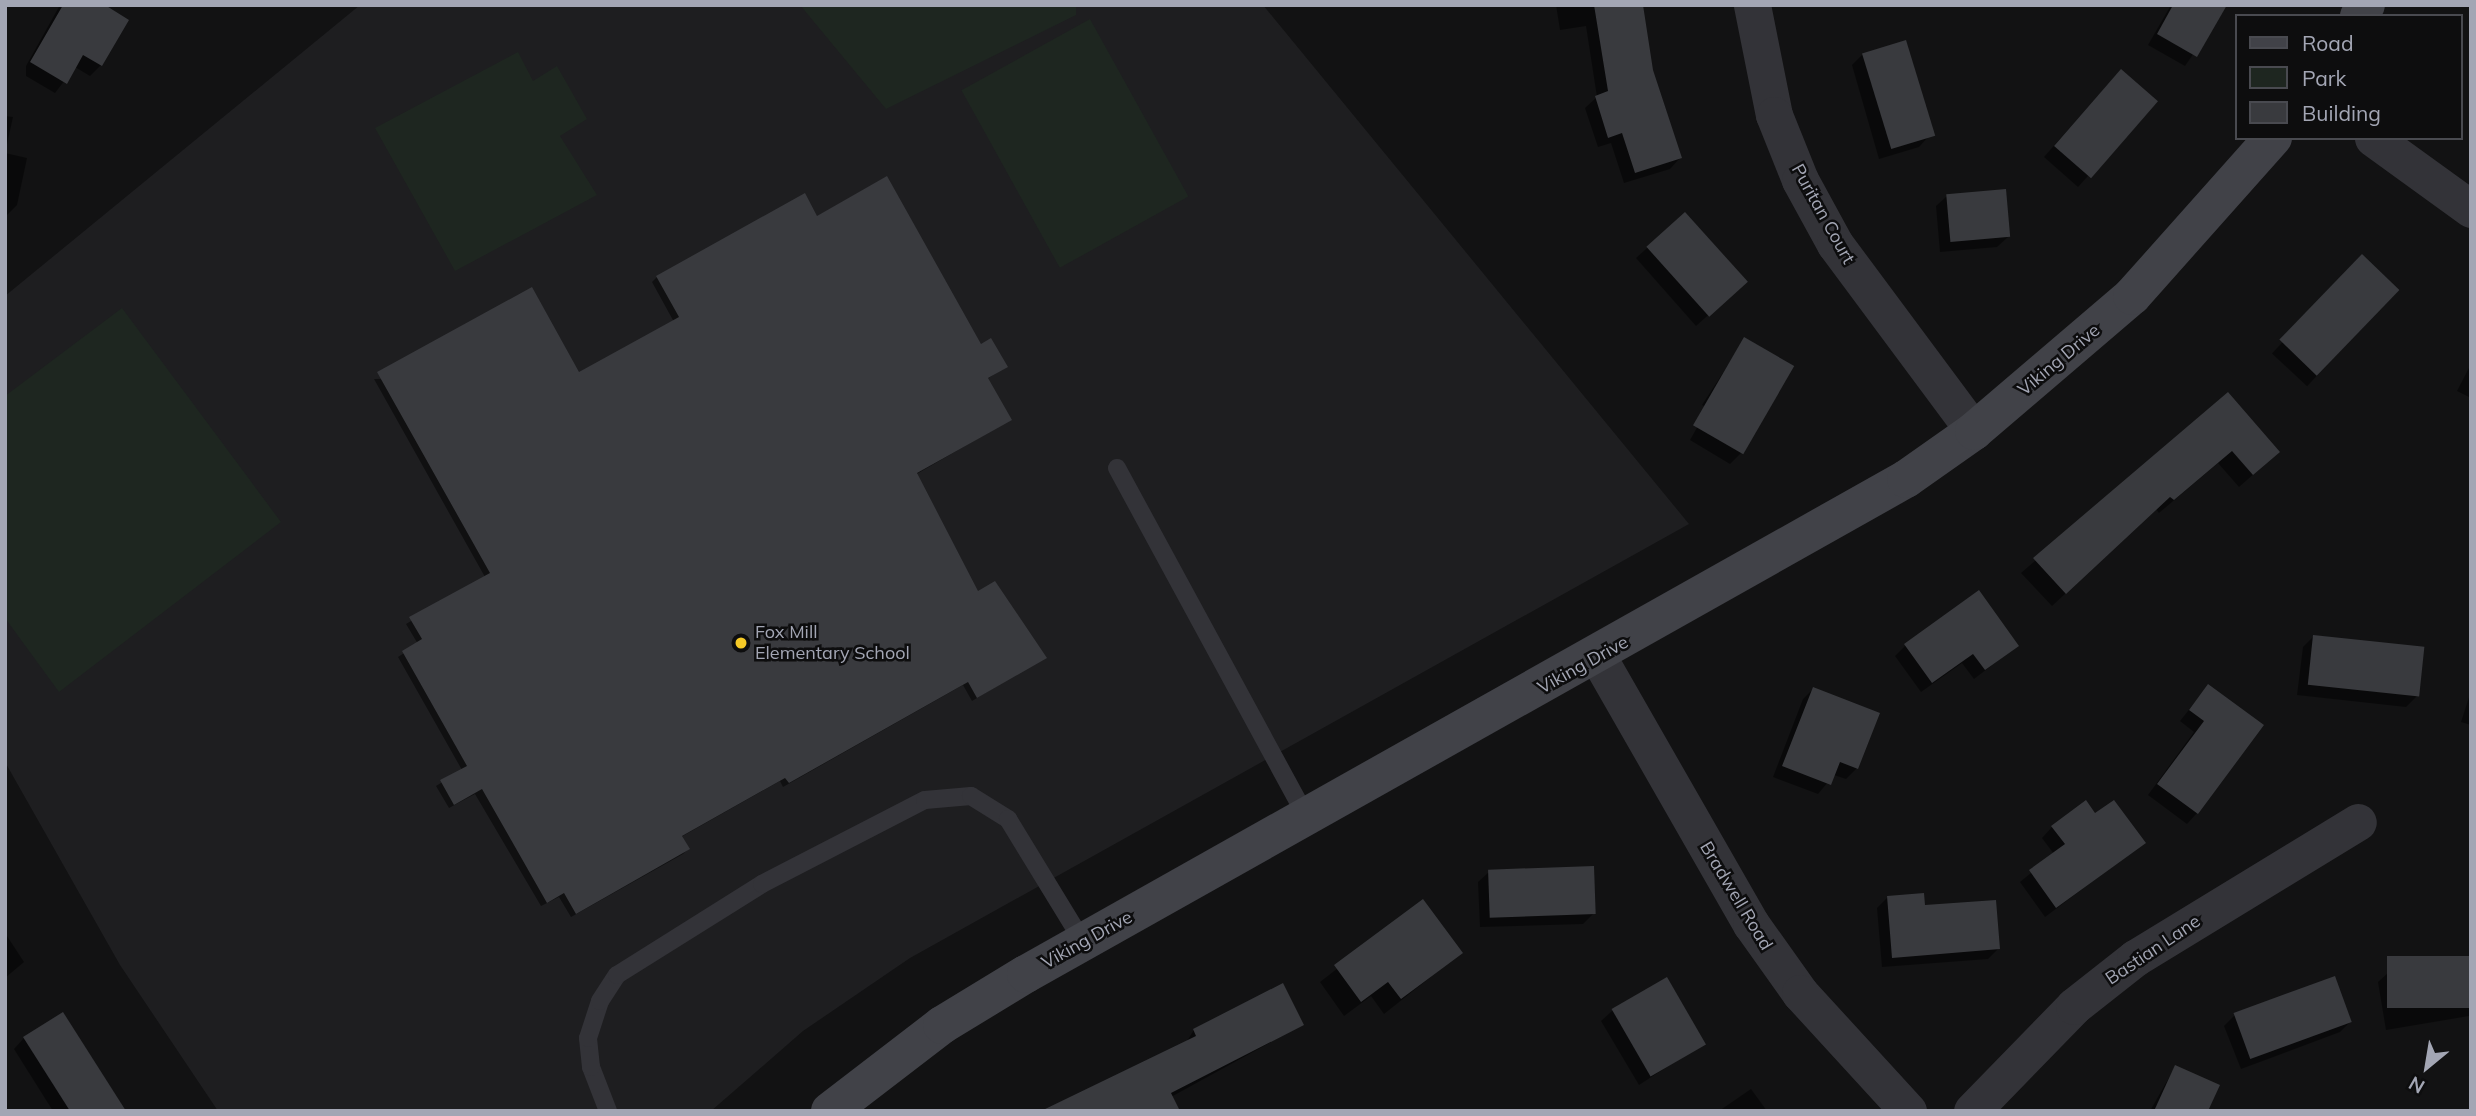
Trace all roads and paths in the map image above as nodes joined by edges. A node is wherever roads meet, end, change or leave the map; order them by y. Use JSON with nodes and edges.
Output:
{"nodes":[{"id":1,"x":1752,"y":5,"type":"edge"},
{"id":2,"x":2271,"y":140,"type":"edge"},
{"id":3,"x":2376,"y":140,"type":"edge"},
{"id":4,"x":2471,"y":209,"type":"edge"},
{"id":5,"x":1974,"y":431,"type":"junction"},
{"id":6,"x":1117,"y":468,"type":"dead end"},
{"id":7,"x":1598,"y":657,"type":"junction"},
{"id":8,"x":1307,"y":818,"type":"junction"},
{"id":9,"x":2358,"y":822,"type":"dead end"},
{"id":10,"x":1083,"y":942,"type":"junction"},
{"id":11,"x":608,"y":1111,"type":"edge"},
{"id":12,"x":830,"y":1111,"type":"edge"},
{"id":13,"x":1908,"y":1111,"type":"edge"},
{"id":14,"x":1972,"y":1111,"type":"edge"}],
"edges":[{"from":1,"to":5,"type":"street","name":"Puritan Court"},
{"from":2,"to":5,"type":"street","name":"Viking Drive"},
{"from":3,"to":4,"type":"street"},
{"from":5,"to":7,"type":"street","name":"Viking Drive"},
{"from":6,"to":8,"type":"lane"},
{"from":7,"to":8,"type":"street","name":"Viking Drive"},
{"from":7,"to":13,"type":"street","name":"Bradwell Road"},
{"from":8,"to":10,"type":"street","name":"Viking Drive"},
{"from":9,"to":14,"type":"street","name":"Bastian Lane"},
{"from":10,"to":11,"type":"lane"},
{"from":10,"to":12,"type":"street","name":"Viking Drive"}]}
